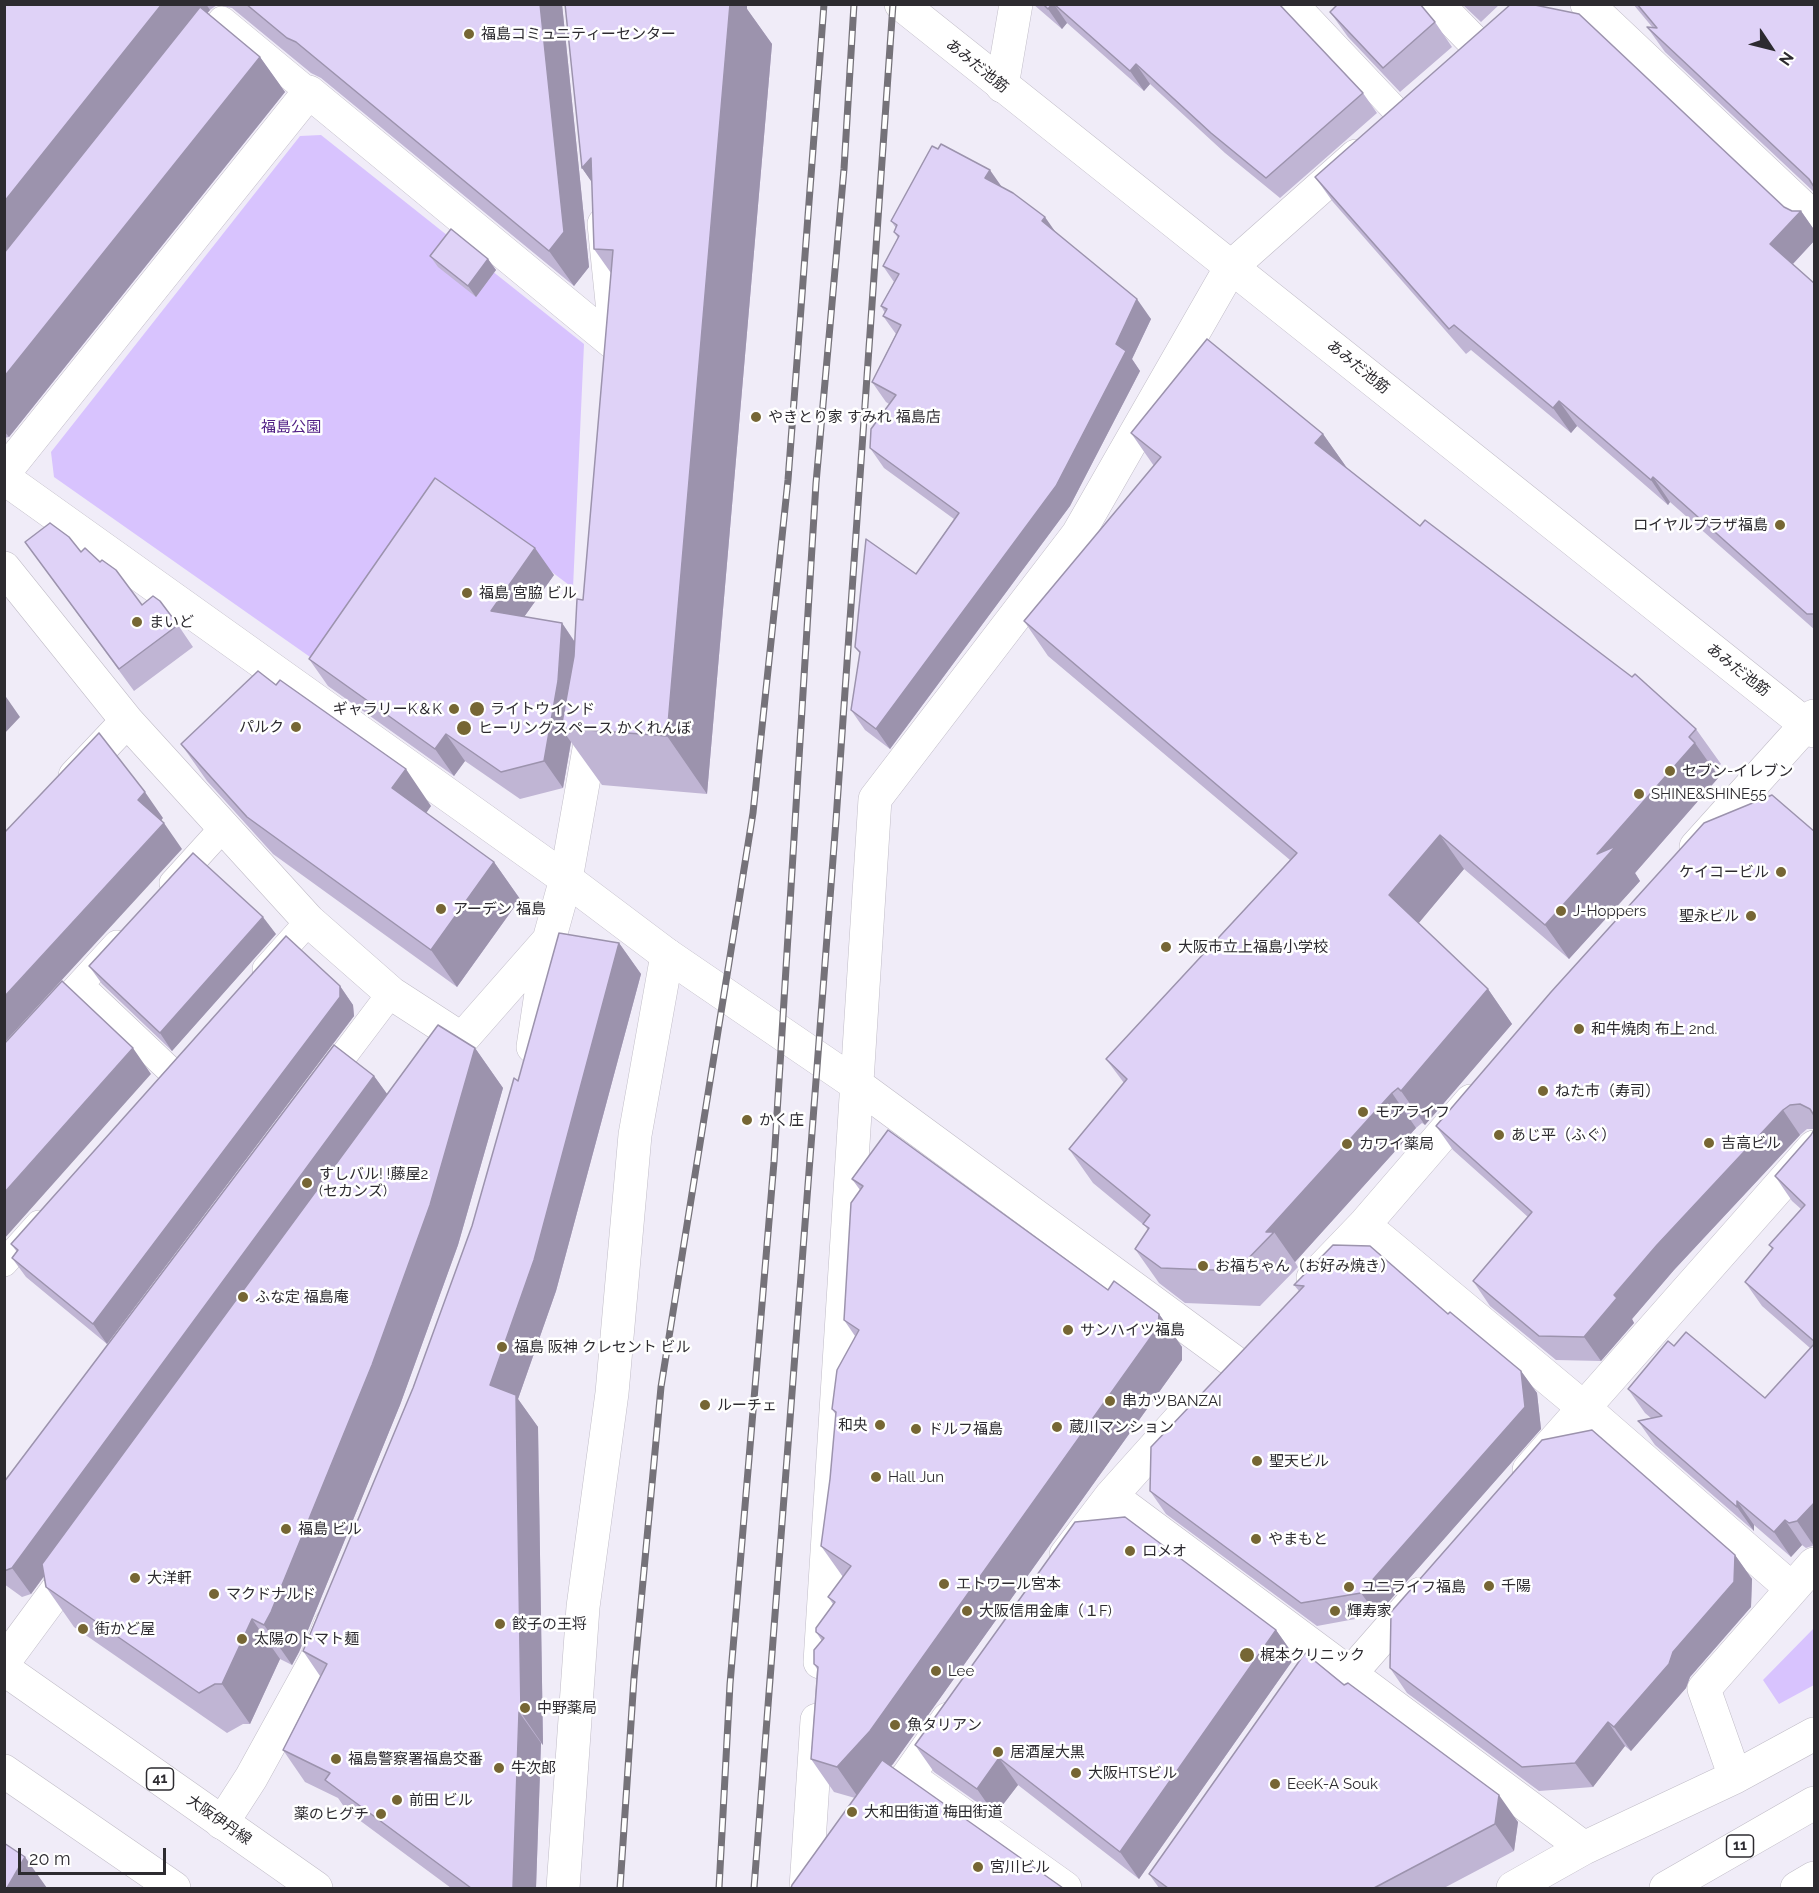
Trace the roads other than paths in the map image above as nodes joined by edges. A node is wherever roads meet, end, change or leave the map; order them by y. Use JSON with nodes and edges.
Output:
{"nodes":[{"id":1,"x":901,"y":4,"type":"edge"},
{"id":2,"x":1016,"y":4,"type":"edge"},
{"id":3,"x":1294,"y":4,"type":"edge"},
{"id":4,"x":1437,"y":4,"type":"edge"},
{"id":5,"x":1587,"y":4,"type":"edge"},
{"id":6,"x":935,"y":17,"type":"edge"},
{"id":7,"x":1504,"y":26,"type":"edge"},
{"id":8,"x":1479,"y":47,"type":"junction"},
{"id":9,"x":1453,"y":70,"type":"edge"},
{"id":10,"x":178,"y":75,"type":"edge"},
{"id":11,"x":1002,"y":86,"type":"junction"},
{"id":12,"x":309,"y":92,"type":"junction"},
{"id":13,"x":1427,"y":93,"type":"edge"},
{"id":14,"x":1401,"y":116,"type":"junction"},
{"id":15,"x":600,"y":191,"type":"edge"},
{"id":16,"x":1815,"y":218,"type":"edge"},
{"id":17,"x":1231,"y":267,"type":"junction"},
{"id":18,"x":616,"y":345,"type":"junction"},
{"id":19,"x":615,"y":380,"type":"edge"},
{"id":20,"x":4,"y":473,"type":"edge"},
{"id":21,"x":4,"y":478,"type":"edge"},
{"id":22,"x":4,"y":568,"type":"edge"},
{"id":23,"x":597,"y":688,"type":"edge"},
{"id":24,"x":128,"y":721,"type":"junction"},
{"id":25,"x":1812,"y":724,"type":"edge"},
{"id":26,"x":54,"y":799,"type":"edge"},
{"id":27,"x":223,"y":828,"type":"junction"},
{"id":28,"x":1675,"y":871,"type":"edge"},
{"id":29,"x":566,"y":879,"type":"junction"},
{"id":30,"x":159,"y":898,"type":"edge"},
{"id":31,"x":309,"y":921,"type":"junction"},
{"id":32,"x":135,"y":924,"type":"edge"},
{"id":33,"x":549,"y":940,"type":"junction"},
{"id":34,"x":667,"y":955,"type":"junction"},
{"id":35,"x":80,"y":985,"type":"junction"},
{"id":36,"x":249,"y":988,"type":"edge"},
{"id":37,"x":391,"y":993,"type":"junction"},
{"id":38,"x":462,"y":1039,"type":"junction"},
{"id":39,"x":4,"y":1067,"type":"edge"},
{"id":40,"x":173,"y":1073,"type":"edge"},
{"id":41,"x":1493,"y":1075,"type":"edge"},
{"id":42,"x":525,"y":1078,"type":"edge"},
{"id":43,"x":856,"y":1084,"type":"junction"},
{"id":44,"x":419,"y":1097,"type":"edge"},
{"id":45,"x":305,"y":1107,"type":"edge"},
{"id":46,"x":1815,"y":1147,"type":"edge"},
{"id":47,"x":58,"y":1203,"type":"edge"},
{"id":48,"x":1364,"y":1225,"type":"junction"},
{"id":49,"x":4,"y":1263,"type":"edge"},
{"id":50,"x":1290,"y":1301,"type":"edge"},
{"id":51,"x":1258,"y":1335,"type":"edge"},
{"id":52,"x":1233,"y":1361,"type":"junction"},
{"id":53,"x":1584,"y":1408,"type":"junction"},
{"id":54,"x":1111,"y":1496,"type":"junction"},
{"id":55,"x":1506,"y":1497,"type":"edge"},
{"id":56,"x":100,"y":1532,"type":"edge"},
{"id":57,"x":1815,"y":1564,"type":"edge"},
{"id":58,"x":1443,"y":1568,"type":"edge"},
{"id":59,"x":1046,"y":1581,"type":"edge"},
{"id":60,"x":1791,"y":1588,"type":"junction"},
{"id":61,"x":342,"y":1595,"type":"edge"},
{"id":62,"x":1321,"y":1652,"type":"junction"},
{"id":63,"x":4,"y":1662,"type":"edge"},
{"id":64,"x":4,"y":1669,"type":"edge"},
{"id":65,"x":1350,"y":1674,"type":"junction"},
{"id":66,"x":1301,"y":1681,"type":"edge"},
{"id":67,"x":963,"y":1698,"type":"edge"},
{"id":68,"x":1815,"y":1734,"type":"edge"},
{"id":69,"x":4,"y":1771,"type":"edge"},
{"id":70,"x":908,"y":1776,"type":"junction"},
{"id":71,"x":1735,"y":1777,"type":"junction"},
{"id":72,"x":1815,"y":1803,"type":"edge"},
{"id":73,"x":222,"y":1823,"type":"junction"},
{"id":74,"x":1584,"y":1848,"type":"junction"},
{"id":75,"x":1815,"y":1878,"type":"edge"},
{"id":76,"x":174,"y":1888,"type":"edge"},
{"id":77,"x":316,"y":1888,"type":"edge"},
{"id":78,"x":563,"y":1888,"type":"edge"},
{"id":79,"x":806,"y":1888,"type":"edge"},
{"id":80,"x":1065,"y":1888,"type":"edge"},
{"id":81,"x":1513,"y":1888,"type":"edge"},
{"id":82,"x":1666,"y":1888,"type":"edge"},
{"id":83,"x":1797,"y":1888,"type":"edge"}],
"edges":[{"from":1,"to":6,"type":"main road","name":"あみだ池筋"},
{"from":2,"to":11,"type":"main road"},
{"from":3,"to":14,"type":"lane"},
{"from":4,"to":8,"type":"main road"},
{"from":5,"to":16,"type":"main road"},
{"from":6,"to":11,"type":"main road","name":"あみだ池筋"},
{"from":7,"to":8,"type":"main road"},
{"from":8,"to":9,"type":"main road"},
{"from":10,"to":12,"type":"lane"},
{"from":11,"to":17,"type":"main road","name":"あみだ池筋"},
{"from":12,"to":18,"type":"main road"},
{"from":12,"to":20,"type":"main road"},
{"from":13,"to":14,"type":"main road"},
{"from":14,"to":17,"type":"main road"},
{"from":15,"to":18,"type":"main road"},
{"from":17,"to":25,"type":"main road","name":"あみだ池筋"},
{"from":17,"to":43,"type":"main road"},
{"from":18,"to":19,"type":"main road"},
{"from":21,"to":29,"type":"main road"},
{"from":22,"to":24,"type":"main road"},
{"from":23,"to":29,"type":"main road"},
{"from":24,"to":26,"type":"main road"},
{"from":24,"to":27,"type":"main road"},
{"from":25,"to":28,"type":"main road"},
{"from":27,"to":30,"type":"lane"},
{"from":27,"to":31,"type":"main road"},
{"from":29,"to":33,"type":"main road"},
{"from":29,"to":34,"type":"main road"},
{"from":31,"to":36,"type":"lane"},
{"from":31,"to":37,"type":"main road"},
{"from":32,"to":35,"type":"lane"},
{"from":33,"to":38,"type":"main road"},
{"from":33,"to":42,"type":"main road"},
{"from":34,"to":43,"type":"main road"},
{"from":34,"to":78,"type":"main road"},
{"from":35,"to":39,"type":"lane"},
{"from":35,"to":40,"type":"lane"},
{"from":37,"to":38,"type":"main road"},
{"from":37,"to":45,"type":"lane"},
{"from":38,"to":44,"type":"main road"},
{"from":41,"to":48,"type":"main road"},
{"from":43,"to":52,"type":"main road"},
{"from":43,"to":79,"type":"main road"},
{"from":46,"to":53,"type":"main road"},
{"from":47,"to":49,"type":"lane"},
{"from":48,"to":50,"type":"main road"},
{"from":48,"to":53,"type":"main road"},
{"from":51,"to":52,"type":"main road"},
{"from":52,"to":54,"type":"main road"},
{"from":53,"to":55,"type":"main road"},
{"from":53,"to":60,"type":"main road"},
{"from":54,"to":59,"type":"main road"},
{"from":54,"to":62,"type":"main road"},
{"from":56,"to":63,"type":"main road"},
{"from":57,"to":60,"type":"main road"},
{"from":58,"to":65,"type":"main road"},
{"from":60,"to":71,"type":"main road"},
{"from":61,"to":73,"type":"main road"},
{"from":62,"to":65,"type":"main road"},
{"from":62,"to":66,"type":"main road"},
{"from":64,"to":73,"type":"main road","name":"大阪伊丹線","number":"41"},
{"from":65,"to":74,"type":"main road"},
{"from":67,"to":70,"type":"main road"},
{"from":68,"to":71,"type":"main road"},
{"from":69,"to":76,"type":"main road"},
{"from":70,"to":79,"type":"main road"},
{"from":70,"to":80,"type":"main road"},
{"from":71,"to":74,"type":"main road"},
{"from":72,"to":82,"type":"main road","number":"11"},
{"from":73,"to":77,"type":"main road","name":"大阪伊丹線","number":"41"},
{"from":74,"to":81,"type":"main road"},
{"from":75,"to":83,"type":"main road"}]}
